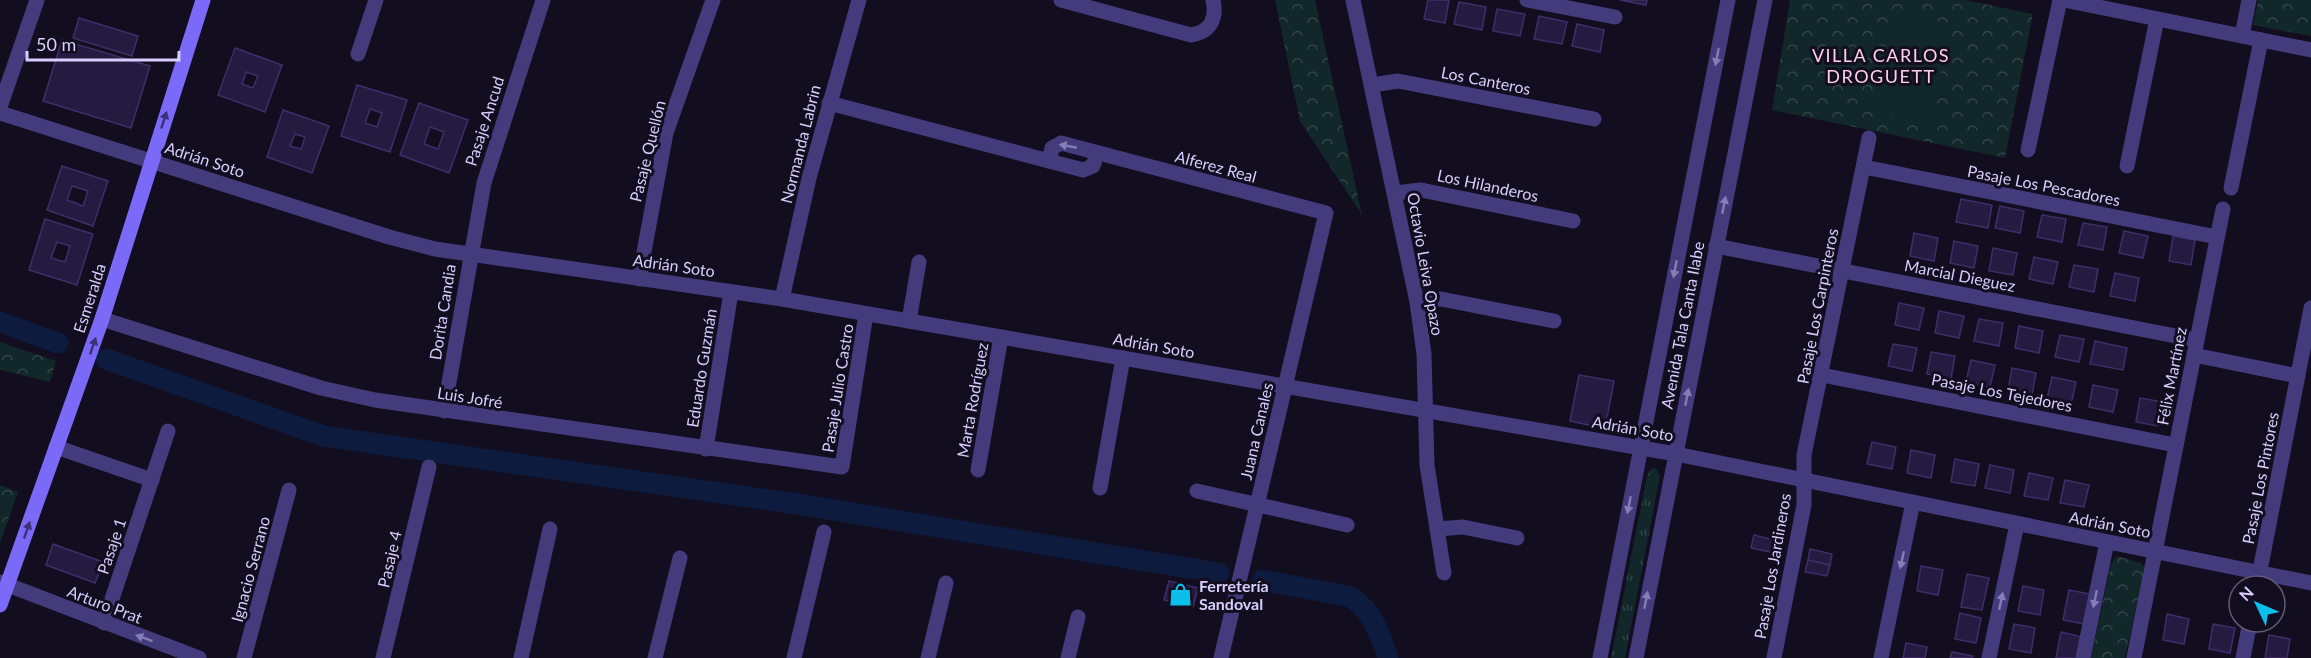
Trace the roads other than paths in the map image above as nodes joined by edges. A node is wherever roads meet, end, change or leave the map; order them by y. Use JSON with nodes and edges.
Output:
{"nodes":[{"id":1,"x":37,"y":0,"type":"edge"},
{"id":2,"x":203,"y":0,"type":"edge"},
{"id":3,"x":376,"y":0,"type":"edge"},
{"id":4,"x":543,"y":0,"type":"edge"},
{"id":5,"x":712,"y":0,"type":"edge"},
{"id":6,"x":859,"y":0,"type":"edge"},
{"id":7,"x":1061,"y":0,"type":"edge"},
{"id":8,"x":1213,"y":0,"type":"edge"},
{"id":9,"x":1353,"y":0,"type":"edge"},
{"id":10,"x":1527,"y":0,"type":"edge"},
{"id":11,"x":1728,"y":0,"type":"edge"},
{"id":12,"x":1765,"y":0,"type":"edge"},
{"id":13,"x":2062,"y":0,"type":"edge"},
{"id":14,"x":2249,"y":0,"type":"edge"},
{"id":15,"x":2118,"y":5,"type":"edge"},
{"id":16,"x":1615,"y":17,"type":"dead end"},
{"id":17,"x":2157,"y":19,"type":"junction"},
{"id":18,"x":2242,"y":36,"type":"junction"},
{"id":19,"x":2261,"y":40,"type":"junction"},
{"id":20,"x":2311,"y":50,"type":"edge"},
{"id":21,"x":358,"y":54,"type":"dead end"},
{"id":22,"x":1372,"y":85,"type":"junction"},
{"id":23,"x":829,"y":103,"type":"junction"},
{"id":24,"x":0,"y":107,"type":"edge"},
{"id":25,"x":0,"y":113,"type":"edge"},
{"id":26,"x":1594,"y":119,"type":"dead end"},
{"id":27,"x":1869,"y":138,"type":"dead end"},
{"id":28,"x":2028,"y":150,"type":"dead end"},
{"id":29,"x":151,"y":160,"type":"junction"},
{"id":30,"x":2127,"y":165,"type":"dead end"},
{"id":31,"x":1864,"y":167,"type":"junction"},
{"id":32,"x":2231,"y":188,"type":"dead end"},
{"id":33,"x":1395,"y":193,"type":"junction"},
{"id":34,"x":2223,"y":209,"type":"dead end"},
{"id":35,"x":1326,"y":213,"type":"joint"},
{"id":36,"x":1573,"y":221,"type":"dead end"},
{"id":37,"x":2217,"y":237,"type":"junction"},
{"id":38,"x":1716,"y":246,"type":"junction"},
{"id":39,"x":470,"y":254,"type":"junction"},
{"id":40,"x":919,"y":262,"type":"dead end"},
{"id":41,"x":1842,"y":270,"type":"junction"},
{"id":42,"x":639,"y":279,"type":"junction"},
{"id":43,"x":731,"y":292,"type":"junction"},
{"id":44,"x":782,"y":299,"type":"junction"},
{"id":45,"x":1418,"y":302,"type":"junction"},
{"id":46,"x":2311,"y":308,"type":"edge"},
{"id":47,"x":866,"y":314,"type":"junction"},
{"id":48,"x":102,"y":320,"type":"junction"},
{"id":49,"x":909,"y":321,"type":"junction"},
{"id":50,"x":1554,"y":321,"type":"dead end"},
{"id":51,"x":1001,"y":337,"type":"junction"},
{"id":52,"x":2195,"y":348,"type":"junction"},
{"id":53,"x":1123,"y":358,"type":"junction"},
{"id":54,"x":1822,"y":375,"type":"junction"},
{"id":55,"x":2298,"y":376,"type":"junction"},
{"id":56,"x":1285,"y":386,"type":"junction"},
{"id":57,"x":444,"y":411,"type":"junction"},
{"id":58,"x":1424,"y":411,"type":"junction"},
{"id":59,"x":168,"y":431,"type":"dead end"},
{"id":60,"x":2175,"y":445,"type":"junction"},
{"id":61,"x":56,"y":447,"type":"junction"},
{"id":62,"x":1639,"y":448,"type":"junction"},
{"id":63,"x":706,"y":449,"type":"junction"},
{"id":64,"x":1676,"y":454,"type":"junction"},
{"id":65,"x":429,"y":467,"type":"dead end"},
{"id":66,"x":842,"y":467,"type":"joint"},
{"id":67,"x":978,"y":470,"type":"dead end"},
{"id":68,"x":152,"y":480,"type":"junction"},
{"id":69,"x":1804,"y":480,"type":"junction"},
{"id":70,"x":1100,"y":488,"type":"dead end"},
{"id":71,"x":289,"y":490,"type":"dead end"},
{"id":72,"x":1197,"y":491,"type":"dead end"},
{"id":73,"x":1913,"y":502,"type":"junction"},
{"id":74,"x":1257,"y":504,"type":"junction"},
{"id":75,"x":2017,"y":524,"type":"junction"},
{"id":76,"x":1347,"y":525,"type":"dead end"},
{"id":77,"x":550,"y":529,"type":"dead end"},
{"id":78,"x":1437,"y":529,"type":"junction"},
{"id":79,"x":824,"y":532,"type":"dead end"},
{"id":80,"x":1517,"y":538,"type":"dead end"},
{"id":81,"x":2107,"y":542,"type":"junction"},
{"id":82,"x":2154,"y":551,"type":"junction"},
{"id":83,"x":680,"y":558,"type":"dead end"},
{"id":84,"x":1444,"y":573,"type":"dead end"},
{"id":85,"x":2237,"y":574,"type":"edge"},
{"id":86,"x":2260,"y":574,"type":"edge"},
{"id":87,"x":2287,"y":582,"type":"edge"},
{"id":88,"x":946,"y":583,"type":"dead end"},
{"id":89,"x":2311,"y":583,"type":"edge"},
{"id":90,"x":4,"y":584,"type":"edge"},
{"id":91,"x":0,"y":604,"type":"edge"},
{"id":92,"x":1078,"y":617,"type":"dead end"},
{"id":93,"x":104,"y":623,"type":"junction"},
{"id":94,"x":2248,"y":634,"type":"edge"},
{"id":95,"x":199,"y":658,"type":"edge"},
{"id":96,"x":244,"y":658,"type":"edge"},
{"id":97,"x":383,"y":658,"type":"edge"},
{"id":98,"x":521,"y":658,"type":"edge"},
{"id":99,"x":656,"y":658,"type":"edge"},
{"id":100,"x":794,"y":658,"type":"edge"},
{"id":101,"x":928,"y":658,"type":"edge"},
{"id":102,"x":1068,"y":658,"type":"edge"},
{"id":103,"x":1221,"y":658,"type":"edge"},
{"id":104,"x":1600,"y":658,"type":"edge"},
{"id":105,"x":1636,"y":658,"type":"edge"},
{"id":106,"x":1774,"y":658,"type":"edge"},
{"id":107,"x":1881,"y":658,"type":"edge"},
{"id":108,"x":1989,"y":658,"type":"edge"},
{"id":109,"x":2083,"y":658,"type":"edge"},
{"id":110,"x":2134,"y":658,"type":"edge"},
{"id":111,"x":2243,"y":658,"type":"edge"}],
"edges":[{"from":1,"to":24,"type":"street"},
{"from":29,"to":2,"type":"main road","name":"Esmeralda","one_way":true},
{"from":3,"to":21,"type":"street"},
{"from":4,"to":39,"type":"street","name":"Pasaje Ancud"},
{"from":5,"to":42,"type":"street","name":"Pasaje Quellón"},
{"from":6,"to":23,"type":"street","name":"Normanda Labrin"},
{"from":7,"to":8,"type":"street"},
{"from":9,"to":22,"type":"street","name":"Octavio Leiva Opazo"},
{"from":10,"to":16,"type":"street"},
{"from":11,"to":62,"type":"street","name":"Avenida Tala Canta Ilabe","one_way":true},
{"from":38,"to":12,"type":"street","name":"Avenida Tala Canta Ilabe","one_way":true},
{"from":13,"to":15,"type":"street"},
{"from":13,"to":28,"type":"street"},
{"from":14,"to":18,"type":"street"},
{"from":15,"to":17,"type":"street"},
{"from":17,"to":18,"type":"street"},
{"from":17,"to":30,"type":"street"},
{"from":18,"to":19,"type":"street"},
{"from":19,"to":20,"type":"street"},
{"from":19,"to":32,"type":"street"},
{"from":22,"to":26,"type":"street","name":"Los Canteros"},
{"from":22,"to":33,"type":"street","name":"Octavio Leiva Opazo"},
{"from":23,"to":35,"type":"street","name":"Alferez Real"},
{"from":23,"to":44,"type":"street","name":"Normanda Labrin"},
{"from":25,"to":29,"type":"street","name":"Adrián Soto"},
{"from":27,"to":31,"type":"street","name":"Pasaje Los Carpinteros"},
{"from":29,"to":39,"type":"street","name":"Adrián Soto"},
{"from":29,"to":48,"type":"main road","name":"Esmeralda"},
{"from":31,"to":37,"type":"street","name":"Pasaje Los Pescadores"},
{"from":31,"to":41,"type":"street","name":"Pasaje Los Carpinteros"},
{"from":33,"to":36,"type":"street","name":"Los Hilanderos"},
{"from":33,"to":45,"type":"street","name":"Octavio Leiva Opazo"},
{"from":34,"to":37,"type":"street","name":"Félix Martínez"},
{"from":35,"to":56,"type":"street","name":"Juana Canales"},
{"from":37,"to":52,"type":"street","name":"Félix Martínez"},
{"from":38,"to":41,"type":"street","name":"Marcial Dieguez"},
{"from":64,"to":38,"type":"street","name":"Avenida Tala Canta Ilabe","one_way":true},
{"from":39,"to":42,"type":"street","name":"Adrián Soto"},
{"from":39,"to":57,"type":"street","name":"Dorita Candia"},
{"from":40,"to":49,"type":"street"},
{"from":41,"to":52,"type":"street","name":"Marcial Dieguez"},
{"from":41,"to":54,"type":"street","name":"Pasaje Los Carpinteros"},
{"from":42,"to":43,"type":"street","name":"Adrián Soto"},
{"from":43,"to":44,"type":"street","name":"Adrián Soto"},
{"from":43,"to":63,"type":"street","name":"Eduardo Guzmán"},
{"from":44,"to":47,"type":"street","name":"Adrián Soto"},
{"from":45,"to":50,"type":"street"},
{"from":45,"to":58,"type":"street","name":"Octavio Leiva Opazo"},
{"from":46,"to":55,"type":"street","name":"Pasaje Los Pintores"},
{"from":47,"to":49,"type":"street","name":"Adrián Soto"},
{"from":47,"to":66,"type":"street","name":"Pasaje Julio Castro"},
{"from":48,"to":57,"type":"street","name":"Luis Jofré"},
{"from":61,"to":48,"type":"main road","name":"Esmeralda","one_way":true},
{"from":49,"to":51,"type":"street","name":"Adrián Soto"},
{"from":51,"to":53,"type":"street","name":"Adrián Soto"},
{"from":51,"to":67,"type":"street","name":"Marta Rodríguez"},
{"from":52,"to":55,"type":"street"},
{"from":52,"to":60,"type":"street","name":"Félix Martínez"},
{"from":53,"to":56,"type":"street","name":"Adrián Soto"},
{"from":53,"to":70,"type":"street"},
{"from":54,"to":60,"type":"street","name":"Pasaje Los Tejedores"},
{"from":54,"to":69,"type":"street","name":"Pasaje Los Carpinteros"},
{"from":55,"to":86,"type":"street","name":"Pasaje Los Pintores"},
{"from":56,"to":58,"type":"street","name":"Adrián Soto"},
{"from":56,"to":74,"type":"street","name":"Juana Canales"},
{"from":57,"to":63,"type":"street","name":"Luis Jofré"},
{"from":58,"to":62,"type":"street","name":"Adrián Soto"},
{"from":58,"to":78,"type":"street","name":"Octavio Leiva Opazo"},
{"from":59,"to":68,"type":"street","name":"Pasaje 1"},
{"from":60,"to":82,"type":"street","name":"Félix Martínez"},
{"from":61,"to":68,"type":"street"},
{"from":90,"to":61,"type":"main road","name":"Esmeralda","one_way":true},
{"from":62,"to":64,"type":"street","name":"Adrián Soto"},
{"from":62,"to":104,"type":"street","name":"Avenida Tala Canta Ilabe","one_way":true},
{"from":63,"to":66,"type":"street","name":"Luis Jofré"},
{"from":64,"to":69,"type":"street","name":"Adrián Soto"},
{"from":105,"to":64,"type":"street","name":"Avenida Tala Canta Ilabe","one_way":true},
{"from":65,"to":97,"type":"street","name":"Pasaje 4"},
{"from":68,"to":93,"type":"street","name":"Pasaje 1"},
{"from":69,"to":73,"type":"street","name":"Adrián Soto"},
{"from":69,"to":106,"type":"street","name":"Pasaje Los Jardineros"},
{"from":71,"to":96,"type":"street","name":"Ignacio Serrano"},
{"from":72,"to":74,"type":"street"},
{"from":73,"to":75,"type":"street","name":"Adrián Soto"},
{"from":73,"to":107,"type":"street","one_way":true},
{"from":74,"to":76,"type":"street"},
{"from":74,"to":103,"type":"street","name":"Juana Canales"},
{"from":75,"to":81,"type":"street","name":"Adrián Soto"},
{"from":108,"to":75,"type":"street","one_way":true},
{"from":77,"to":98,"type":"street"},
{"from":78,"to":80,"type":"street"},
{"from":78,"to":84,"type":"street","name":"Octavio Leiva Opazo"},
{"from":79,"to":100,"type":"street"},
{"from":81,"to":82,"type":"street","name":"Adrián Soto"},
{"from":81,"to":109,"type":"street","one_way":true},
{"from":82,"to":85,"type":"street","name":"Adrián Soto"},
{"from":82,"to":110,"type":"street","name":"Félix Martínez"},
{"from":83,"to":99,"type":"street"},
{"from":87,"to":89,"type":"street","name":"Adrián Soto"},
{"from":88,"to":101,"type":"street"},
{"from":90,"to":91,"type":"main road","name":"Esmeralda"},
{"from":90,"to":93,"type":"street","name":"Arturo Prat"},
{"from":92,"to":102,"type":"street"},
{"from":95,"to":93,"type":"street","name":"Arturo Prat","one_way":true},
{"from":94,"to":111,"type":"street"}]}
